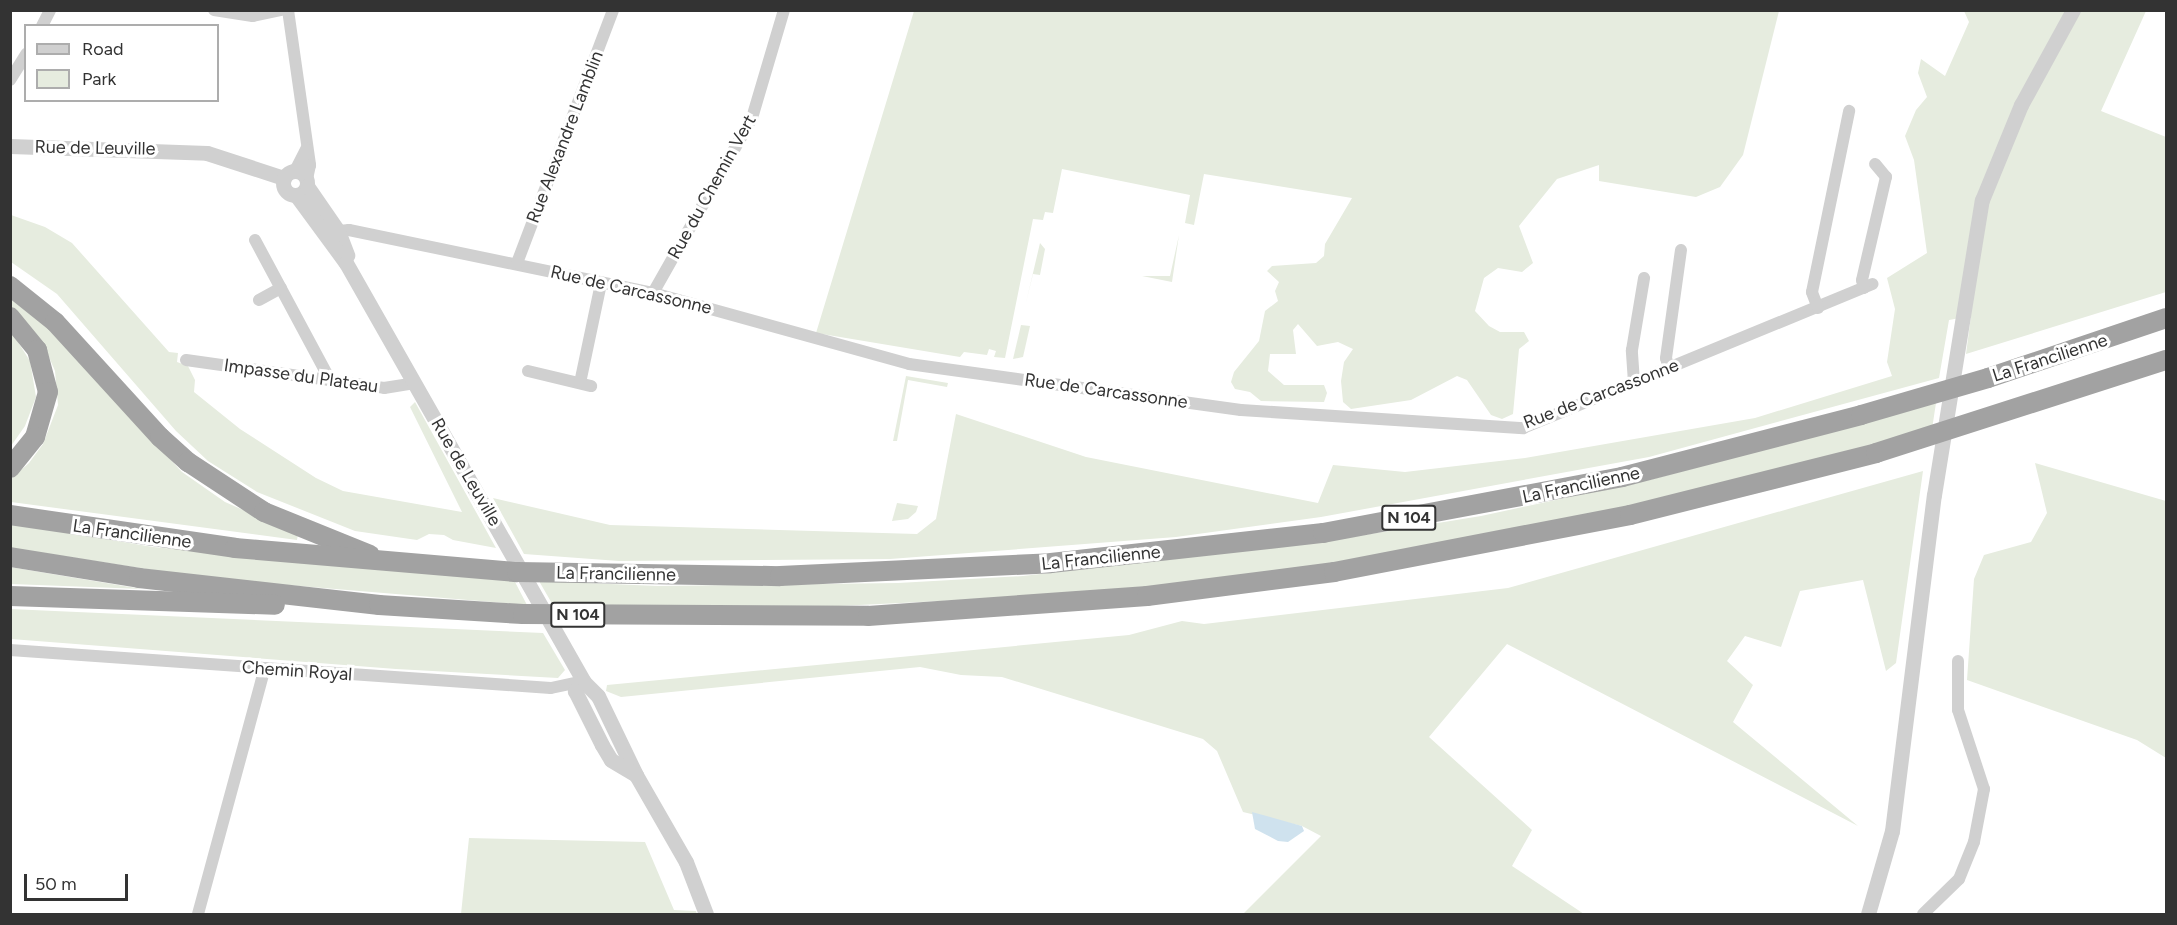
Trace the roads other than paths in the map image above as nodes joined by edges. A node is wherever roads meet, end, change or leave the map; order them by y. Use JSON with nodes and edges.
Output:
{"nodes":[{"id":1,"x":50,"y":10,"type":"edge"},
{"id":2,"x":213,"y":10,"type":"edge"},
{"id":3,"x":281,"y":10,"type":"edge"},
{"id":4,"x":288,"y":10,"type":"edge"},
{"id":5,"x":613,"y":10,"type":"edge"},
{"id":6,"x":784,"y":10,"type":"edge"},
{"id":7,"x":2073,"y":10,"type":"edge"},
{"id":8,"x":43,"y":24,"type":"edge"},
{"id":9,"x":24,"y":57,"type":"edge"},
{"id":10,"x":10,"y":80,"type":"edge"},
{"id":11,"x":1849,"y":111,"type":"dead end"},
{"id":12,"x":10,"y":146,"type":"edge"},
{"id":13,"x":1875,"y":164,"type":"dead end"},
{"id":14,"x":298,"y":182,"type":"junction"},
{"id":15,"x":332,"y":231,"type":"junction"},
{"id":16,"x":255,"y":240,"type":"dead end"},
{"id":17,"x":1682,"y":250,"type":"dead end"},
{"id":18,"x":517,"y":263,"type":"junction"},
{"id":19,"x":1644,"y":278,"type":"dead end"},
{"id":20,"x":601,"y":283,"type":"junction"},
{"id":21,"x":10,"y":286,"type":"edge"},
{"id":22,"x":280,"y":288,"type":"junction"},
{"id":23,"x":653,"y":293,"type":"junction"},
{"id":24,"x":258,"y":300,"type":"dead end"},
{"id":25,"x":1818,"y":308,"type":"junction"},
{"id":26,"x":10,"y":317,"type":"edge"},
{"id":27,"x":2166,"y":318,"type":"edge"},
{"id":28,"x":186,"y":360,"type":"dead end"},
{"id":29,"x":2166,"y":360,"type":"edge"},
{"id":30,"x":1669,"y":368,"type":"junction"},
{"id":31,"x":528,"y":371,"type":"dead end"},
{"id":32,"x":330,"y":380,"type":"junction"},
{"id":33,"x":1634,"y":382,"type":"junction"},
{"id":34,"x":415,"y":383,"type":"junction"},
{"id":35,"x":10,"y":468,"type":"edge"},
{"id":36,"x":10,"y":515,"type":"edge"},
{"id":37,"x":10,"y":557,"type":"edge"},
{"id":38,"x":389,"y":563,"type":"junction"},
{"id":39,"x":10,"y":596,"type":"edge"},
{"id":40,"x":379,"y":605,"type":"junction"},
{"id":41,"x":10,"y":650,"type":"edge"},
{"id":42,"x":1958,"y":661,"type":"dead end"},
{"id":43,"x":265,"y":668,"type":"junction"},
{"id":44,"x":583,"y":681,"type":"junction"},
{"id":45,"x":198,"y":915,"type":"edge"},
{"id":46,"x":705,"y":915,"type":"edge"},
{"id":47,"x":1868,"y":915,"type":"edge"},
{"id":48,"x":1923,"y":915,"type":"edge"}],
"edges":[{"from":1,"to":8,"type":"street"},
{"from":2,"to":3,"type":"street"},
{"from":4,"to":14,"type":"street"},
{"from":5,"to":18,"type":"street","name":"Rue Alexandre Lamblin"},
{"from":6,"to":23,"type":"street","name":"Rue du Chemin Vert"},
{"from":7,"to":47,"type":"street"},
{"from":9,"to":10,"type":"street"},
{"from":11,"to":25,"type":"street"},
{"from":12,"to":14,"type":"street","name":"Rue de Leuville"},
{"from":13,"to":25,"type":"street","name":"Rue de Carcassonne"},
{"from":14,"to":15,"type":"street","name":"Rue de Leuville"},
{"from":15,"to":18,"type":"street","name":"Rue de Carcassonne"},
{"from":15,"to":34,"type":"street","name":"Rue de Leuville"},
{"from":16,"to":22,"type":"street"},
{"from":17,"to":30,"type":"street"},
{"from":18,"to":20,"type":"street","name":"Rue de Carcassonne"},
{"from":19,"to":33,"type":"street"},
{"from":20,"to":23,"type":"street","name":"Rue de Carcassonne"},
{"from":20,"to":31,"type":"street"},
{"from":21,"to":38,"type":"highway"},
{"from":22,"to":24,"type":"street"},
{"from":22,"to":32,"type":"street"},
{"from":23,"to":33,"type":"street","name":"Rue de Carcassonne"},
{"from":25,"to":30,"type":"street","name":"Rue de Carcassonne"},
{"from":26,"to":35,"type":"highway"},
{"from":27,"to":38,"type":"highway","name":"La Francilienne","number":"N 104"},
{"from":28,"to":32,"type":"street","name":"Impasse du Plateau"},
{"from":29,"to":40,"type":"highway","number":"N 104"},
{"from":30,"to":33,"type":"street","name":"Rue de Carcassonne"},
{"from":32,"to":34,"type":"street","name":"Impasse du Plateau"},
{"from":34,"to":44,"type":"street","name":"Rue de Leuville"},
{"from":36,"to":38,"type":"highway","name":"La Francilienne","number":"N 104"},
{"from":37,"to":40,"type":"highway","number":"N 104"},
{"from":39,"to":40,"type":"highway"},
{"from":41,"to":43,"type":"street","name":"Chemin Royal"},
{"from":42,"to":48,"type":"street"},
{"from":43,"to":44,"type":"street","name":"Chemin Royal"},
{"from":43,"to":45,"type":"street"},
{"from":44,"to":46,"type":"street","name":"Rue de Leuville"}]}
